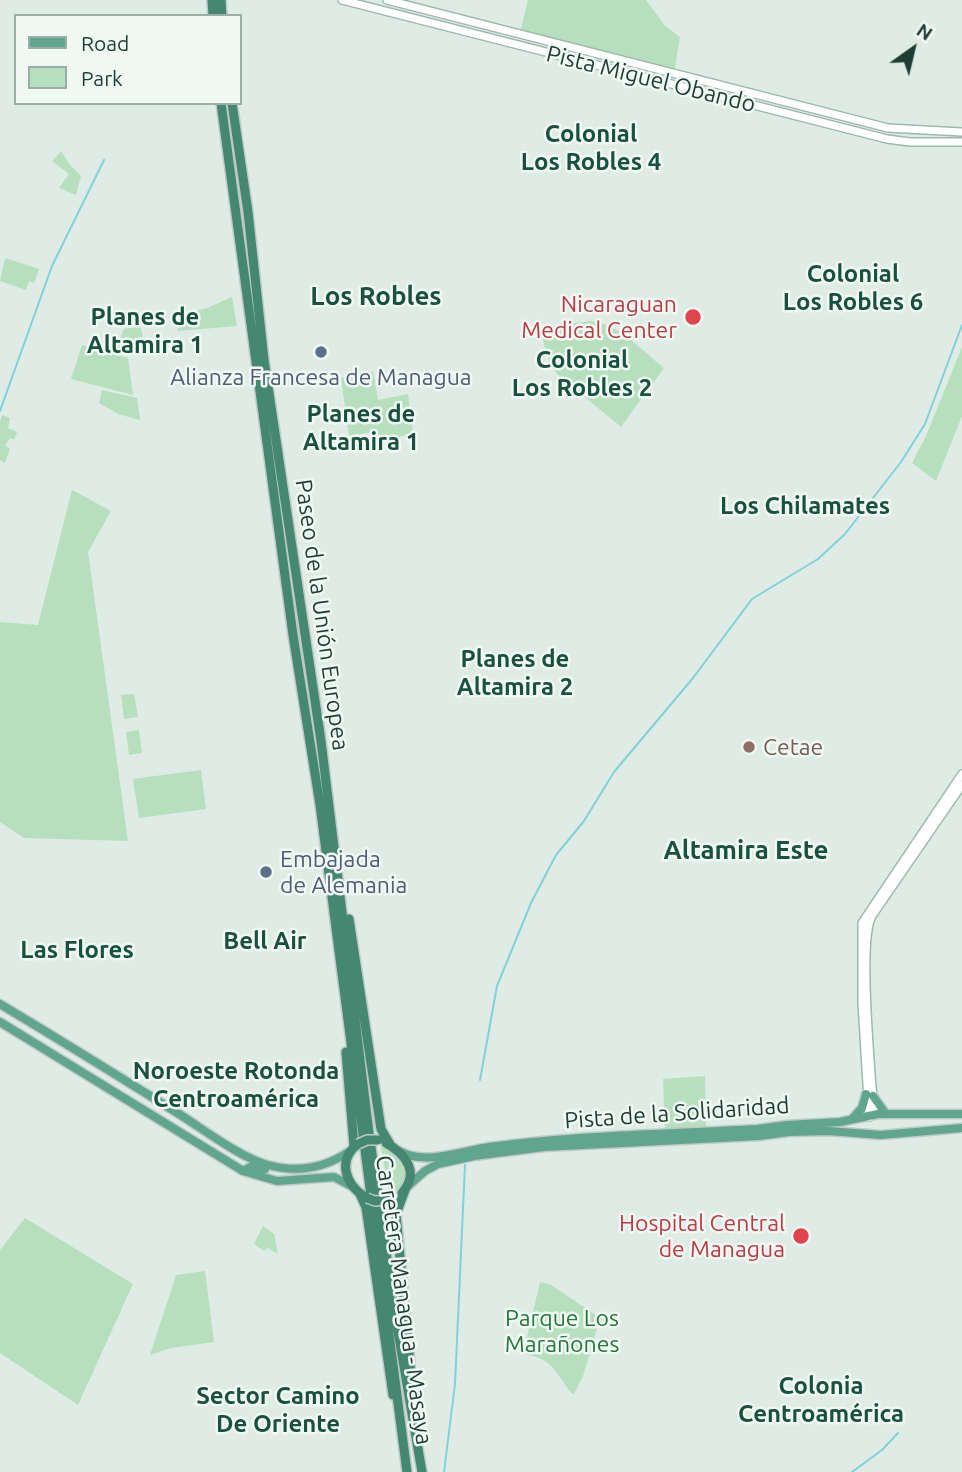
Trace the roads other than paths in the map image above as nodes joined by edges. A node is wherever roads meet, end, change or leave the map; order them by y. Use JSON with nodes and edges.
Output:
{"nodes":[{"id":1,"x":342,"y":0,"type":"edge"},
{"id":2,"x":387,"y":0,"type":"edge"},
{"id":3,"x":220,"y":105,"type":"edge"},
{"id":4,"x":232,"y":105,"type":"edge"},
{"id":5,"x":962,"y":132,"type":"edge"},
{"id":6,"x":962,"y":142,"type":"edge"},
{"id":7,"x":962,"y":774,"type":"edge"},
{"id":8,"x":962,"y":785,"type":"edge"},
{"id":9,"x":339,"y":885,"type":"junction"},
{"id":10,"x":334,"y":922,"type":"junction"},
{"id":11,"x":0,"y":1004,"type":"edge"},
{"id":12,"x":0,"y":1023,"type":"edge"},
{"id":13,"x":868,"y":1058,"type":"junction"},
{"id":14,"x":870,"y":1095,"type":"junction"},
{"id":15,"x":962,"y":1114,"type":"edge"},
{"id":16,"x":888,"y":1115,"type":"junction"},
{"id":17,"x":871,"y":1118,"type":"junction"},
{"id":18,"x":851,"y":1120,"type":"junction"},
{"id":19,"x":962,"y":1129,"type":"edge"},
{"id":20,"x":828,"y":1131,"type":"junction"},
{"id":21,"x":365,"y":1133,"type":"junction"},
{"id":22,"x":873,"y":1133,"type":"junction"},
{"id":23,"x":890,"y":1133,"type":"junction"},
{"id":24,"x":709,"y":1135,"type":"junction"},
{"id":25,"x":354,"y":1147,"type":"junction"},
{"id":26,"x":394,"y":1148,"type":"junction"},
{"id":27,"x":301,"y":1169,"type":"junction"},
{"id":28,"x":243,"y":1171,"type":"junction"},
{"id":29,"x":406,"y":1189,"type":"junction"},
{"id":30,"x":360,"y":1193,"type":"junction"},
{"id":31,"x":419,"y":1456,"type":"junction"},
{"id":32,"x":407,"y":1469,"type":"edge"},
{"id":33,"x":422,"y":1472,"type":"edge"}],
"edges":[{"from":1,"to":6,"type":"main road","name":"Pista Miguel Obando"},
{"from":2,"to":5,"type":"main road","name":"Pista Miguel Obando"},
{"from":3,"to":10,"type":"highway","name":"Paseo de la Unión Europea"},
{"from":4,"to":9,"type":"highway","name":"Paseo de la Unión Europea"},
{"from":7,"to":13,"type":"main road"},
{"from":8,"to":13,"type":"main road"},
{"from":9,"to":21,"type":"highway","name":"Paseo de la Unión Europea"},
{"from":9,"to":26,"type":"highway"},
{"from":10,"to":21,"type":"highway","name":"Paseo de la Unión Europea"},
{"from":10,"to":25,"type":"highway","name":"Paseo de la Unión Europea"},
{"from":11,"to":27,"type":"main road"},
{"from":12,"to":28,"type":"main road"},
{"from":13,"to":14,"type":"main road"},
{"from":14,"to":16,"type":"main road"},
{"from":14,"to":17,"type":"main road"},
{"from":14,"to":18,"type":"main road"},
{"from":15,"to":16,"type":"main road","name":"Pista de la Solidaridad"},
{"from":16,"to":17,"type":"main road","name":"Pista de la Solidaridad"},
{"from":16,"to":23,"type":"main road"},
{"from":17,"to":18,"type":"main road","name":"Pista de la Solidaridad"},
{"from":17,"to":20,"type":"main road"},
{"from":17,"to":22,"type":"main road"},
{"from":18,"to":24,"type":"main road","name":"Pista de la Solidaridad"},
{"from":19,"to":23,"type":"main road","name":"Pista de la Solidaridad"},
{"from":20,"to":22,"type":"main road","name":"Pista de la Solidaridad"},
{"from":20,"to":24,"type":"main road","name":"Pista de la Solidaridad"},
{"from":21,"to":31,"type":"highway","name":"Carretera Managua - Masaya"},
{"from":21,"to":32,"type":"highway","name":"Carretera Managua - Masaya"},
{"from":22,"to":23,"type":"main road","name":"Pista de la Solidaridad"},
{"from":24,"to":26,"type":"main road","name":"Pista de la Solidaridad"},
{"from":24,"to":29,"type":"main road","name":"Pista de la Solidaridad"},
{"from":25,"to":26,"type":"highway","bridge":true},
{"from":25,"to":27,"type":"main road"},
{"from":25,"to":30,"type":"highway"},
{"from":26,"to":29,"type":"highway"},
{"from":27,"to":28,"type":"main road"},
{"from":28,"to":30,"type":"main road"},
{"from":29,"to":30,"type":"highway","bridge":true},
{"from":29,"to":31,"type":"highway","name":"Carretera Managua - Masaya"},
{"from":30,"to":32,"type":"highway"},
{"from":31,"to":33,"type":"highway","name":"Carretera Managua - Masaya"}]}
